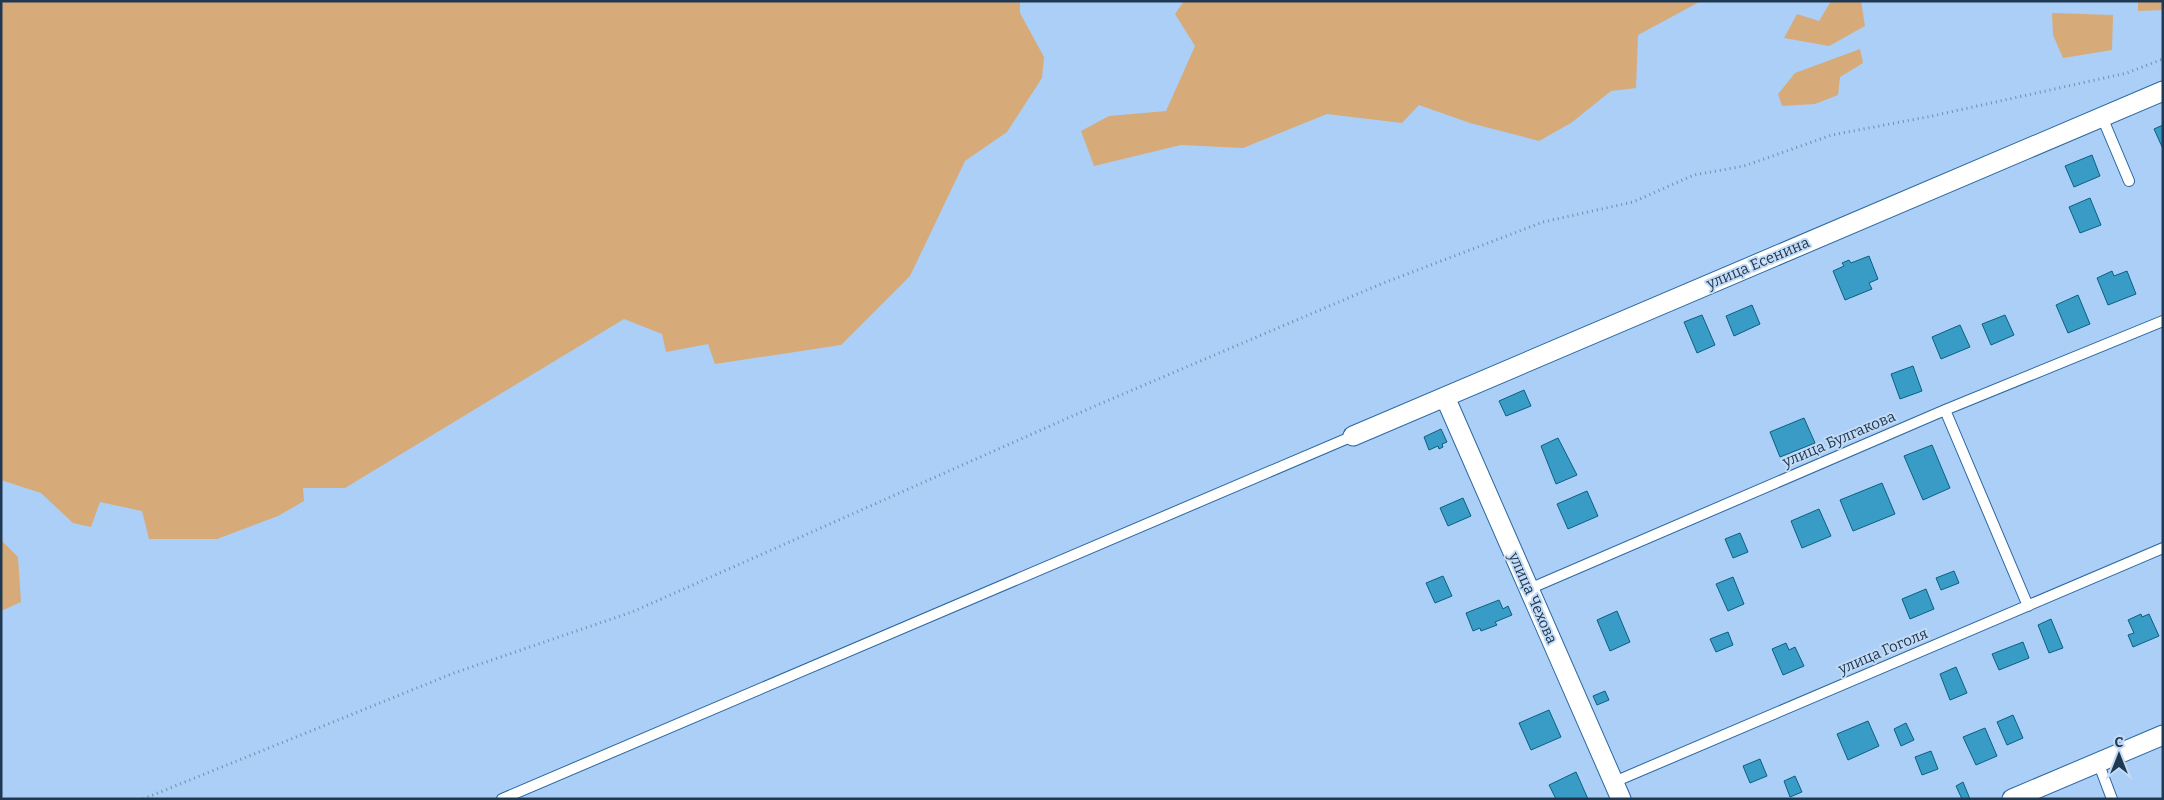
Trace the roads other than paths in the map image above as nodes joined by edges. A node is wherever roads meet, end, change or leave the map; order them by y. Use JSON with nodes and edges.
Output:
{"nodes":[{"id":1,"x":2163,"y":91,"type":"edge"},
{"id":2,"x":2102,"y":117,"type":"junction"},
{"id":3,"x":2129,"y":181,"type":"dead end"},
{"id":4,"x":2163,"y":321,"type":"edge"},
{"id":5,"x":1445,"y":397,"type":"junction"},
{"id":6,"x":1945,"y":410,"type":"junction"},
{"id":7,"x":1354,"y":436,"type":"joint"},
{"id":8,"x":2163,"y":548,"type":"edge"},
{"id":9,"x":1529,"y":589,"type":"junction"},
{"id":10,"x":2028,"y":606,"type":"junction"},
{"id":11,"x":2163,"y":735,"type":"edge"},
{"id":12,"x":2098,"y":762,"type":"junction"},
{"id":13,"x":1618,"y":790,"type":"edge"},
{"id":14,"x":502,"y":799,"type":"edge"},
{"id":15,"x":2012,"y":799,"type":"edge"},
{"id":16,"x":2112,"y":799,"type":"edge"}],
"edges":[{"from":1,"to":2,"type":"street","name":"улица Есенина"},
{"from":2,"to":3,"type":"lane"},
{"from":2,"to":5,"type":"street","name":"улица Есенина"},
{"from":4,"to":6,"type":"lane","name":"улица Булгакова"},
{"from":5,"to":7,"type":"street","name":"улица Есенина"},
{"from":5,"to":9,"type":"street","name":"улица Чехова"},
{"from":6,"to":9,"type":"lane","name":"улица Булгакова"},
{"from":6,"to":10,"type":"lane"},
{"from":7,"to":14,"type":"lane"},
{"from":8,"to":10,"type":"lane","name":"улица Гоголя"},
{"from":9,"to":13,"type":"street","name":"улица Чехова"},
{"from":10,"to":13,"type":"lane","name":"улица Гоголя"},
{"from":11,"to":12,"type":"street"},
{"from":12,"to":15,"type":"street"},
{"from":12,"to":16,"type":"lane"}]}
